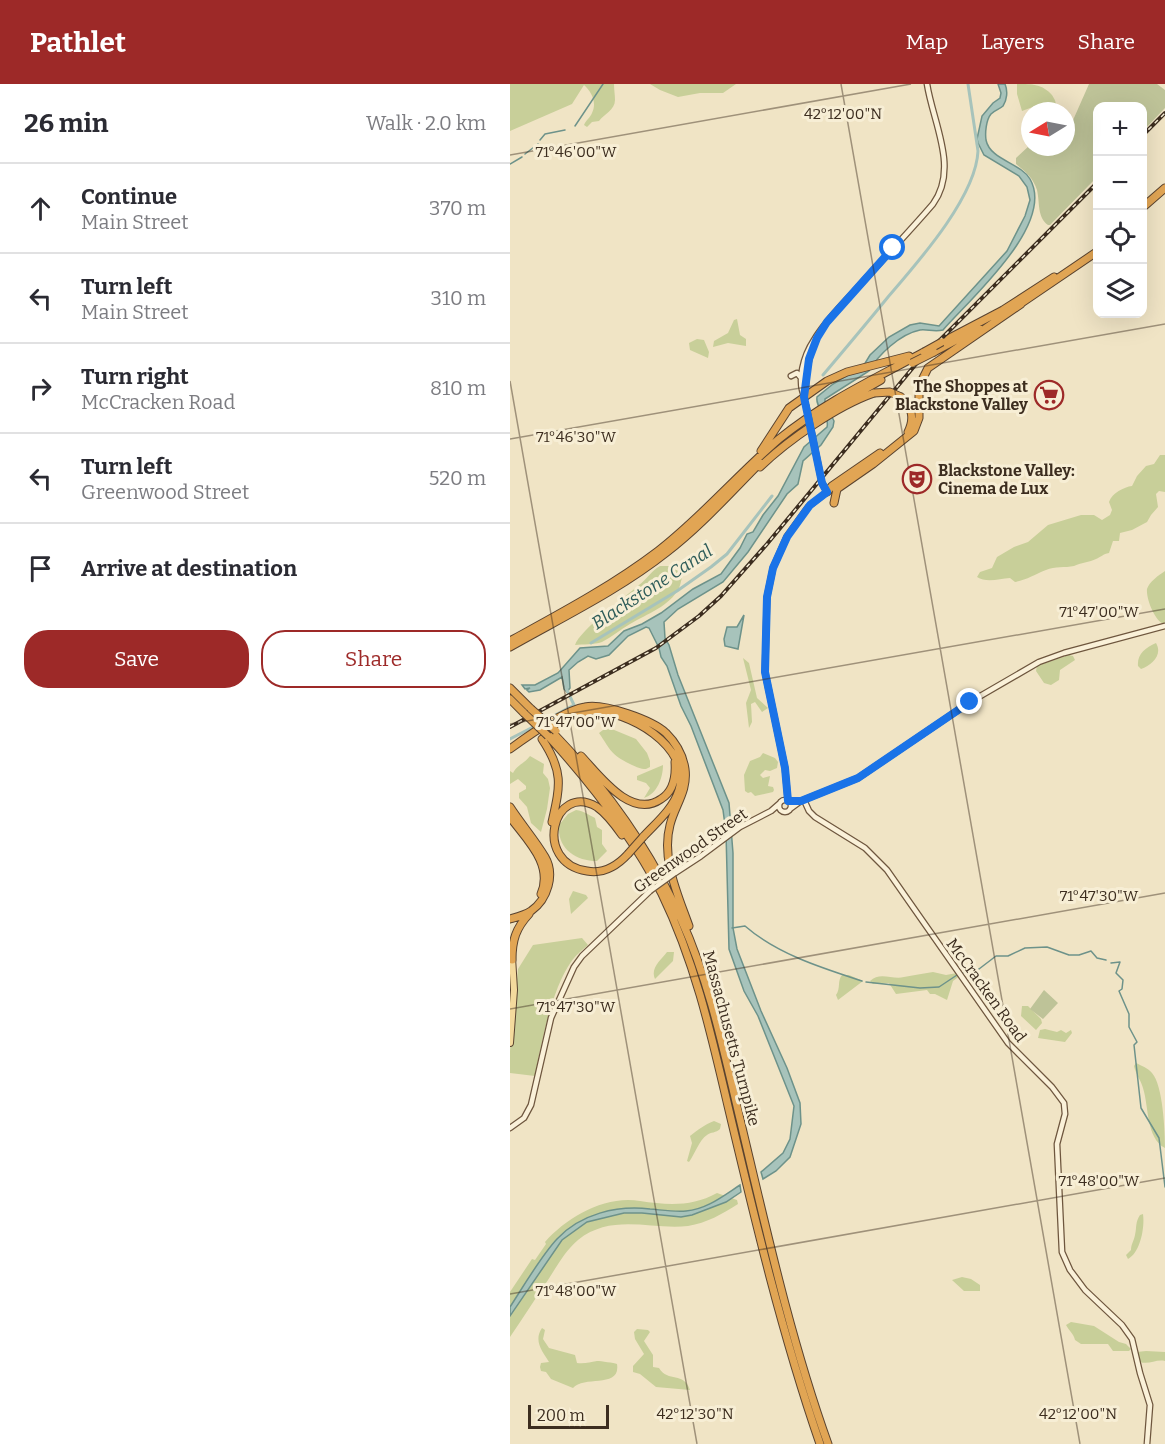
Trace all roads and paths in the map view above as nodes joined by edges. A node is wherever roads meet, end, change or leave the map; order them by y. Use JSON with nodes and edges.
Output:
{"nodes":[{"id":1,"x":927,"y":84,"type":"edge"},
{"id":2,"x":1165,"y":188,"type":"edge"},
{"id":3,"x":1165,"y":194,"type":"edge"},
{"id":4,"x":1147,"y":204,"type":"edge"},
{"id":5,"x":1147,"y":210,"type":"edge"},
{"id":6,"x":1093,"y":248,"type":"edge"},
{"id":7,"x":1093,"y":255,"type":"edge"},
{"id":8,"x":1021,"y":304,"type":"junction"},
{"id":9,"x":821,"y":331,"type":"junction"},
{"id":10,"x":924,"y":352,"type":"junction"},
{"id":11,"x":806,"y":358,"type":"junction"},
{"id":12,"x":798,"y":365,"type":"dead end"},
{"id":13,"x":791,"y":376,"type":"dead end"},
{"id":14,"x":804,"y":383,"type":"junction"},
{"id":15,"x":815,"y":389,"type":"junction"},
{"id":16,"x":804,"y":397,"type":"junction"},
{"id":17,"x":830,"y":409,"type":"junction"},
{"id":18,"x":820,"y":416,"type":"junction"},
{"id":19,"x":742,"y":474,"type":"junction"},
{"id":20,"x":837,"y":489,"type":"junction"},
{"id":21,"x":827,"y":492,"type":"junction"},
{"id":22,"x":834,"y":503,"type":"dead end"},
{"id":23,"x":582,"y":607,"type":"junction"},
{"id":24,"x":1165,"y":626,"type":"edge"},
{"id":25,"x":510,"y":641,"type":"edge"},
{"id":26,"x":510,"y":647,"type":"edge"},
{"id":27,"x":510,"y":652,"type":"edge"},
{"id":28,"x":510,"y":688,"type":"edge"},
{"id":29,"x":510,"y":699,"type":"edge"},
{"id":30,"x":550,"y":735,"type":"junction"},
{"id":31,"x":510,"y":749,"type":"edge"},
{"id":32,"x":672,"y":751,"type":"junction"},
{"id":33,"x":510,"y":755,"type":"edge"},
{"id":34,"x":683,"y":790,"type":"junction"},
{"id":35,"x":786,"y":790,"type":"junction"},
{"id":36,"x":789,"y":801,"type":"junction"},
{"id":37,"x":803,"y":801,"type":"junction"},
{"id":38,"x":780,"y":803,"type":"junction"},
{"id":39,"x":510,"y":807,"type":"edge"},
{"id":40,"x":790,"y":809,"type":"junction"},
{"id":41,"x":771,"y":811,"type":"junction"},
{"id":42,"x":781,"y":811,"type":"junction"},
{"id":43,"x":510,"y":817,"type":"edge"},
{"id":44,"x":644,"y":839,"type":"junction"},
{"id":45,"x":629,"y":855,"type":"junction"},
{"id":46,"x":656,"y":884,"type":"junction"},
{"id":47,"x":535,"y":908,"type":"junction"},
{"id":48,"x":510,"y":917,"type":"edge"},
{"id":49,"x":510,"y":945,"type":"edge"},
{"id":50,"x":512,"y":960,"type":"junction"},
{"id":51,"x":707,"y":987,"type":"junction"},
{"id":52,"x":510,"y":1043,"type":"edge"},
{"id":53,"x":510,"y":1128,"type":"edge"},
{"id":54,"x":820,"y":1444,"type":"edge"},
{"id":55,"x":828,"y":1444,"type":"edge"},
{"id":56,"x":1147,"y":1444,"type":"edge"}],
"edges":[{"from":1,"to":9,"type":"street"},
{"from":2,"to":4,"type":"highway"},
{"from":3,"to":5,"type":"highway"},
{"from":6,"to":10,"type":"highway","bridge":true},
{"from":7,"to":8,"type":"highway"},
{"from":8,"to":17,"type":"highway","bridge":true},
{"from":8,"to":20,"type":"highway"},
{"from":9,"to":11,"type":"street"},
{"from":9,"to":14,"type":"street"},
{"from":10,"to":15,"type":"highway"},
{"from":10,"to":17,"type":"highway"},
{"from":11,"to":12,"type":"street"},
{"from":11,"to":14,"type":"street"},
{"from":13,"to":14,"type":"street"},
{"from":14,"to":15,"type":"highway"},
{"from":14,"to":16,"type":"street"},
{"from":15,"to":16,"type":"highway"},
{"from":16,"to":19,"type":"highway"},
{"from":16,"to":21,"type":"street","bridge":true},
{"from":17,"to":18,"type":"highway"},
{"from":17,"to":21,"type":"highway","bridge":true},
{"from":18,"to":19,"type":"highway"},
{"from":18,"to":23,"type":"highway"},
{"from":19,"to":25,"type":"highway"},
{"from":20,"to":21,"type":"highway"},
{"from":20,"to":22,"type":"highway"},
{"from":21,"to":35,"type":"street"},
{"from":23,"to":26,"type":"highway"},
{"from":23,"to":27,"type":"highway"},
{"from":24,"to":37,"type":"street"},
{"from":28,"to":30,"type":"highway","name":"Massachusetts Turnpike","bridge":true},
{"from":29,"to":30,"type":"highway","bridge":true},
{"from":30,"to":32,"type":"highway"},
{"from":30,"to":45,"type":"highway"},
{"from":30,"to":46,"type":"highway","name":"Massachusetts Turnpike"},
{"from":30,"to":51,"type":"highway","name":"Massachusetts Turnpike"},
{"from":31,"to":34,"type":"highway"},
{"from":32,"to":33,"type":"highway"},
{"from":32,"to":44,"type":"highway"},
{"from":34,"to":44,"type":"highway"},
{"from":34,"to":51,"type":"highway"},
{"from":35,"to":36,"type":"street"},
{"from":35,"to":38,"type":"street"},
{"from":36,"to":37,"type":"street"},
{"from":36,"to":38,"type":"street"},
{"from":36,"to":40,"type":"street"},
{"from":37,"to":40,"type":"street"},
{"from":37,"to":56,"type":"street","name":"McCracken Road"},
{"from":38,"to":41,"type":"street","name":"Greenwood Street"},
{"from":38,"to":42,"type":"street"},
{"from":39,"to":47,"type":"highway"},
{"from":40,"to":42,"type":"street","name":"Greenwood Street"},
{"from":41,"to":42,"type":"street","name":"Greenwood Street"},
{"from":41,"to":53,"type":"street","name":"Greenwood Street","bridge":true},
{"from":43,"to":48,"type":"highway"},
{"from":44,"to":45,"type":"highway","bridge":true},
{"from":45,"to":46,"type":"highway"},
{"from":46,"to":54,"type":"highway","name":"Massachusetts Turnpike"},
{"from":47,"to":48,"type":"highway"},
{"from":47,"to":50,"type":"highway"},
{"from":49,"to":50,"type":"main road"},
{"from":50,"to":52,"type":"main road"},
{"from":51,"to":55,"type":"highway","name":"Massachusetts Turnpike"}]}
